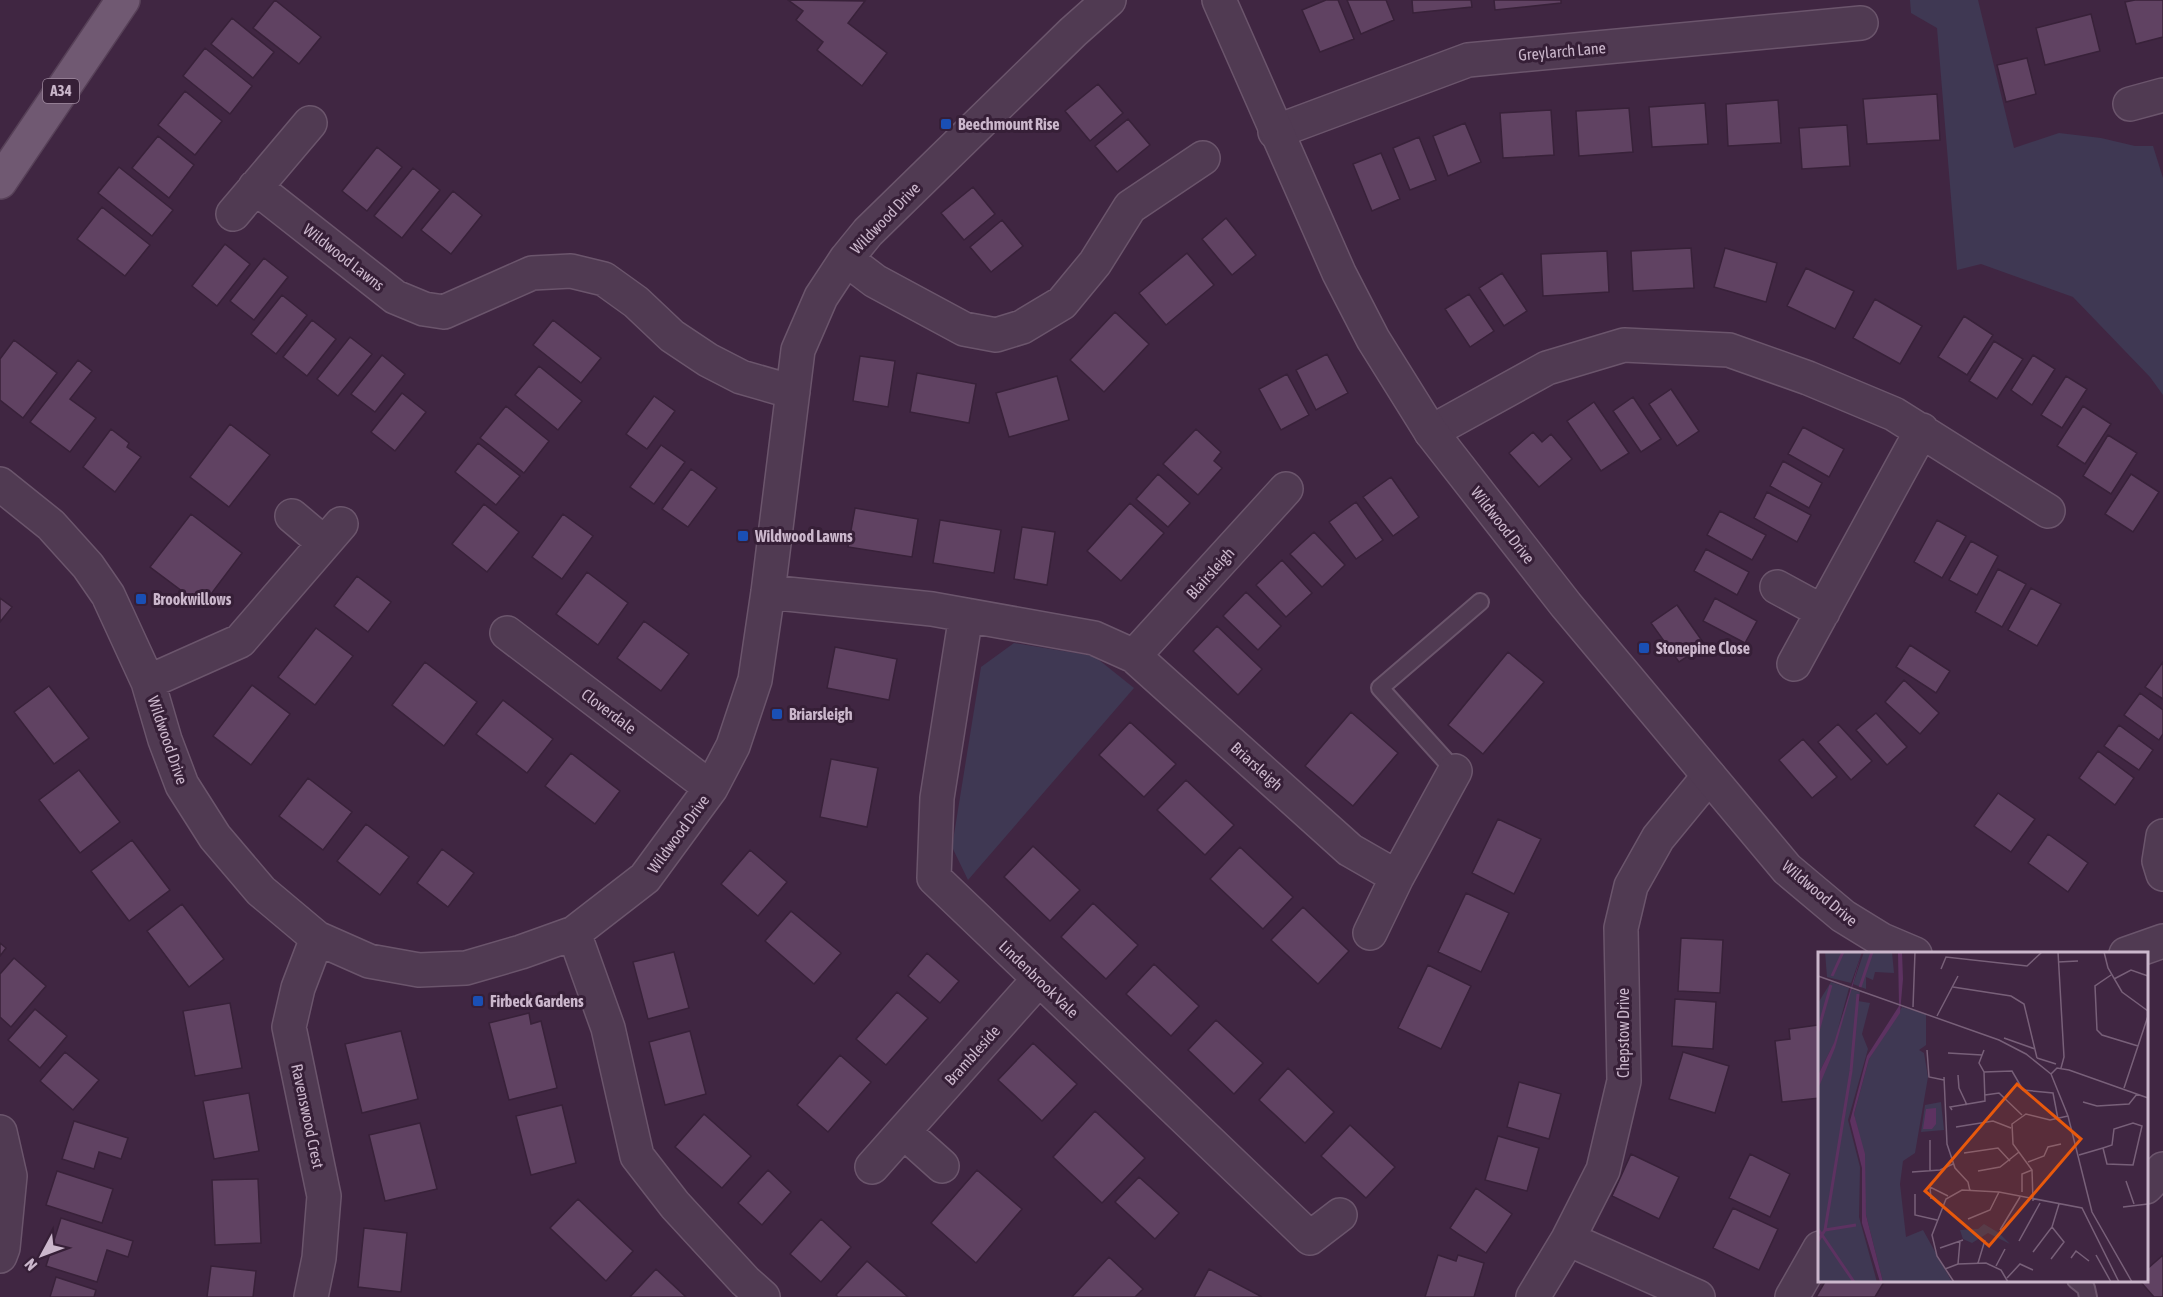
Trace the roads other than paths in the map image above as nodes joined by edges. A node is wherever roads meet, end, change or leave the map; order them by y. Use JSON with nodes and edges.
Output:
{"nodes":[{"id":1,"x":123,"y":0,"type":"edge"},
{"id":2,"x":1109,"y":0,"type":"edge"},
{"id":3,"x":1219,"y":0,"type":"edge"},
{"id":4,"x":1861,"y":23,"type":"dead end"},
{"id":5,"x":310,"y":123,"type":"dead end"},
{"id":6,"x":1275,"y":132,"type":"junction"},
{"id":7,"x":1203,"y":158,"type":"dead end"},
{"id":8,"x":0,"y":182,"type":"edge"},
{"id":9,"x":255,"y":187,"type":"junction"},
{"id":10,"x":232,"y":214,"type":"dead end"},
{"id":11,"x":846,"y":259,"type":"junction"},
{"id":12,"x":793,"y":392,"type":"junction"},
{"id":13,"x":1922,"y":430,"type":"junction"},
{"id":14,"x":1431,"y":432,"type":"junction"},
{"id":15,"x":0,"y":484,"type":"edge"},
{"id":16,"x":1286,"y":489,"type":"dead end"},
{"id":17,"x":2048,"y":511,"type":"dead end"},
{"id":18,"x":292,"y":516,"type":"dead end"},
{"id":19,"x":1777,"y":587,"type":"dead end"},
{"id":20,"x":768,"y":592,"type":"junction"},
{"id":21,"x":1480,"y":602,"type":"dead end"},
{"id":22,"x":1823,"y":612,"type":"junction"},
{"id":23,"x":966,"y":615,"type":"junction"},
{"id":24,"x":507,"y":633,"type":"dead end"},
{"id":25,"x":1134,"y":656,"type":"junction"},
{"id":26,"x":1794,"y":664,"type":"dead end"},
{"id":27,"x":148,"y":682,"type":"junction"},
{"id":28,"x":1455,"y":771,"type":"joint"},
{"id":29,"x":1709,"y":776,"type":"junction"},
{"id":30,"x":711,"y":788,"type":"junction"},
{"id":31,"x":2163,"y":836,"type":"edge"},
{"id":32,"x":2163,"y":874,"type":"edge"},
{"id":33,"x":1397,"y":877,"type":"junction"},
{"id":34,"x":574,"y":933,"type":"junction"},
{"id":35,"x":1370,"y":933,"type":"dead end"},
{"id":36,"x":317,"y":938,"type":"junction"},
{"id":37,"x":2163,"y":941,"type":"edge"},
{"id":38,"x":1910,"y":952,"type":"edge"},
{"id":39,"x":2132,"y":952,"type":"edge"},
{"id":40,"x":1039,"y":979,"type":"junction"},
{"id":41,"x":0,"y":1131,"type":"edge"},
{"id":42,"x":904,"y":1132,"type":"junction"},
{"id":43,"x":942,"y":1166,"type":"dead end"},
{"id":44,"x":872,"y":1167,"type":"dead end"},
{"id":45,"x":1340,"y":1215,"type":"dead end"},
{"id":46,"x":1568,"y":1239,"type":"junction"},
{"id":47,"x":1818,"y":1252,"type":"edge"},
{"id":48,"x":0,"y":1256,"type":"edge"},
{"id":49,"x":2077,"y":1282,"type":"edge"},
{"id":50,"x":311,"y":1297,"type":"edge"},
{"id":51,"x":763,"y":1297,"type":"edge"},
{"id":52,"x":1533,"y":1297,"type":"edge"},
{"id":53,"x":1698,"y":1297,"type":"edge"},
{"id":54,"x":1792,"y":1297,"type":"edge"},
{"id":55,"x":2088,"y":1297,"type":"edge"}],
"edges":[{"from":1,"to":8,"type":"main road","number":"A34"},
{"from":2,"to":11,"type":"street","name":"Wildwood Drive"},
{"from":3,"to":6,"type":"street","name":"Wildwood Drive"},
{"from":4,"to":6,"type":"street","name":"Greylarch Lane"},
{"from":5,"to":9,"type":"street"},
{"from":6,"to":14,"type":"street","name":"Wildwood Drive"},
{"from":7,"to":11,"type":"street"},
{"from":9,"to":10,"type":"street"},
{"from":9,"to":12,"type":"street","name":"Wildwood Lawns"},
{"from":11,"to":12,"type":"street","name":"Wildwood Drive"},
{"from":12,"to":20,"type":"street","name":"Wildwood Drive"},
{"from":13,"to":14,"type":"street"},
{"from":13,"to":17,"type":"street"},
{"from":13,"to":22,"type":"street"},
{"from":14,"to":29,"type":"street","name":"Wildwood Drive"},
{"from":15,"to":27,"type":"street","name":"Wildwood Drive"},
{"from":16,"to":25,"type":"street","name":"Blairsleigh"},
{"from":18,"to":27,"type":"street"},
{"from":19,"to":22,"type":"street"},
{"from":20,"to":23,"type":"street","name":"Briarsleigh"},
{"from":20,"to":30,"type":"street","name":"Wildwood Drive"},
{"from":21,"to":28,"type":"lane"},
{"from":22,"to":26,"type":"street"},
{"from":23,"to":25,"type":"street","name":"Briarsleigh"},
{"from":23,"to":40,"type":"street","name":"Lindenbrook Vale"},
{"from":24,"to":30,"type":"street","name":"Cloverdale"},
{"from":25,"to":33,"type":"street","name":"Briarsleigh"},
{"from":27,"to":36,"type":"street","name":"Wildwood Drive"},
{"from":28,"to":33,"type":"street"},
{"from":29,"to":38,"type":"street","name":"Wildwood Drive"},
{"from":29,"to":46,"type":"street","name":"Chepstow Drive"},
{"from":30,"to":34,"type":"street","name":"Wildwood Drive"},
{"from":31,"to":32,"type":"street"},
{"from":33,"to":35,"type":"street"},
{"from":34,"to":36,"type":"street","name":"Wildwood Drive"},
{"from":34,"to":51,"type":"street"},
{"from":36,"to":50,"type":"street","name":"Ravenswood Crest"},
{"from":37,"to":39,"type":"street"},
{"from":40,"to":42,"type":"street","name":"Brambleside"},
{"from":40,"to":45,"type":"street","name":"Lindenbrook Vale"},
{"from":41,"to":48,"type":"street"},
{"from":42,"to":43,"type":"street"},
{"from":42,"to":44,"type":"street","name":"Brambleside"},
{"from":46,"to":52,"type":"street","name":"Chepstow Drive"},
{"from":46,"to":53,"type":"street"},
{"from":47,"to":54,"type":"street"},
{"from":49,"to":55,"type":"lane"}]}
